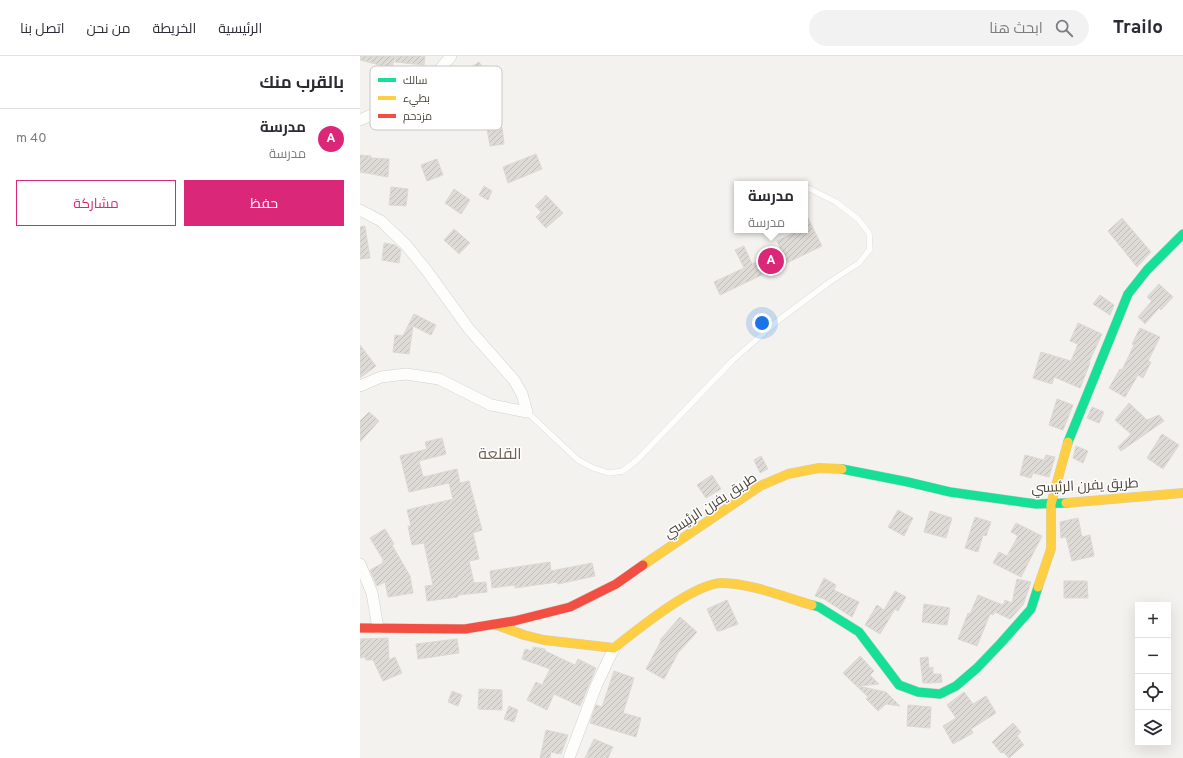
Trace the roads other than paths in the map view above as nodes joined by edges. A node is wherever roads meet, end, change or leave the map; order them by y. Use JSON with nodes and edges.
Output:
{"nodes":[{"id":1,"x":451,"y":56,"type":"edge"},
{"id":2,"x":443,"y":66,"type":"edge"},
{"id":3,"x":370,"y":116,"type":"edge"},
{"id":4,"x":360,"y":120,"type":"edge"},
{"id":5,"x":808,"y":189,"type":"edge"},
{"id":6,"x":360,"y":210,"type":"edge"},
{"id":7,"x":1183,"y":234,"type":"edge"},
{"id":8,"x":360,"y":386,"type":"edge"},
{"id":9,"x":527,"y":412,"type":"junction"},
{"id":10,"x":1183,"y":493,"type":"edge"},
{"id":11,"x":1051,"y":504,"type":"junction"},
{"id":12,"x":360,"y":564,"type":"edge"},
{"id":13,"x":494,"y":624,"type":"junction"},
{"id":14,"x":360,"y":628,"type":"edge"},
{"id":15,"x":378,"y":628,"type":"junction"},
{"id":16,"x":614,"y":648,"type":"junction"},
{"id":17,"x":569,"y":758,"type":"edge"}],
"edges":[{"from":1,"to":2,"type":"street"},
{"from":3,"to":4,"type":"street"},
{"from":5,"to":9,"type":"lane"},
{"from":6,"to":9,"type":"street"},
{"from":7,"to":11,"type":"street"},
{"from":8,"to":9,"type":"street"},
{"from":10,"to":11,"type":"street","name":"طريق يفرن الرئيسي"},
{"from":11,"to":13,"type":"street","name":"طريق يفرن الرئيسي"},
{"from":11,"to":16,"type":"street"},
{"from":12,"to":15,"type":"street"},
{"from":13,"to":15,"type":"street","name":"طريق يفرن الرئيسي"},
{"from":13,"to":16,"type":"street"},
{"from":14,"to":15,"type":"street","name":"طريق يفرن الرئيسي"},
{"from":16,"to":17,"type":"street"}]}
